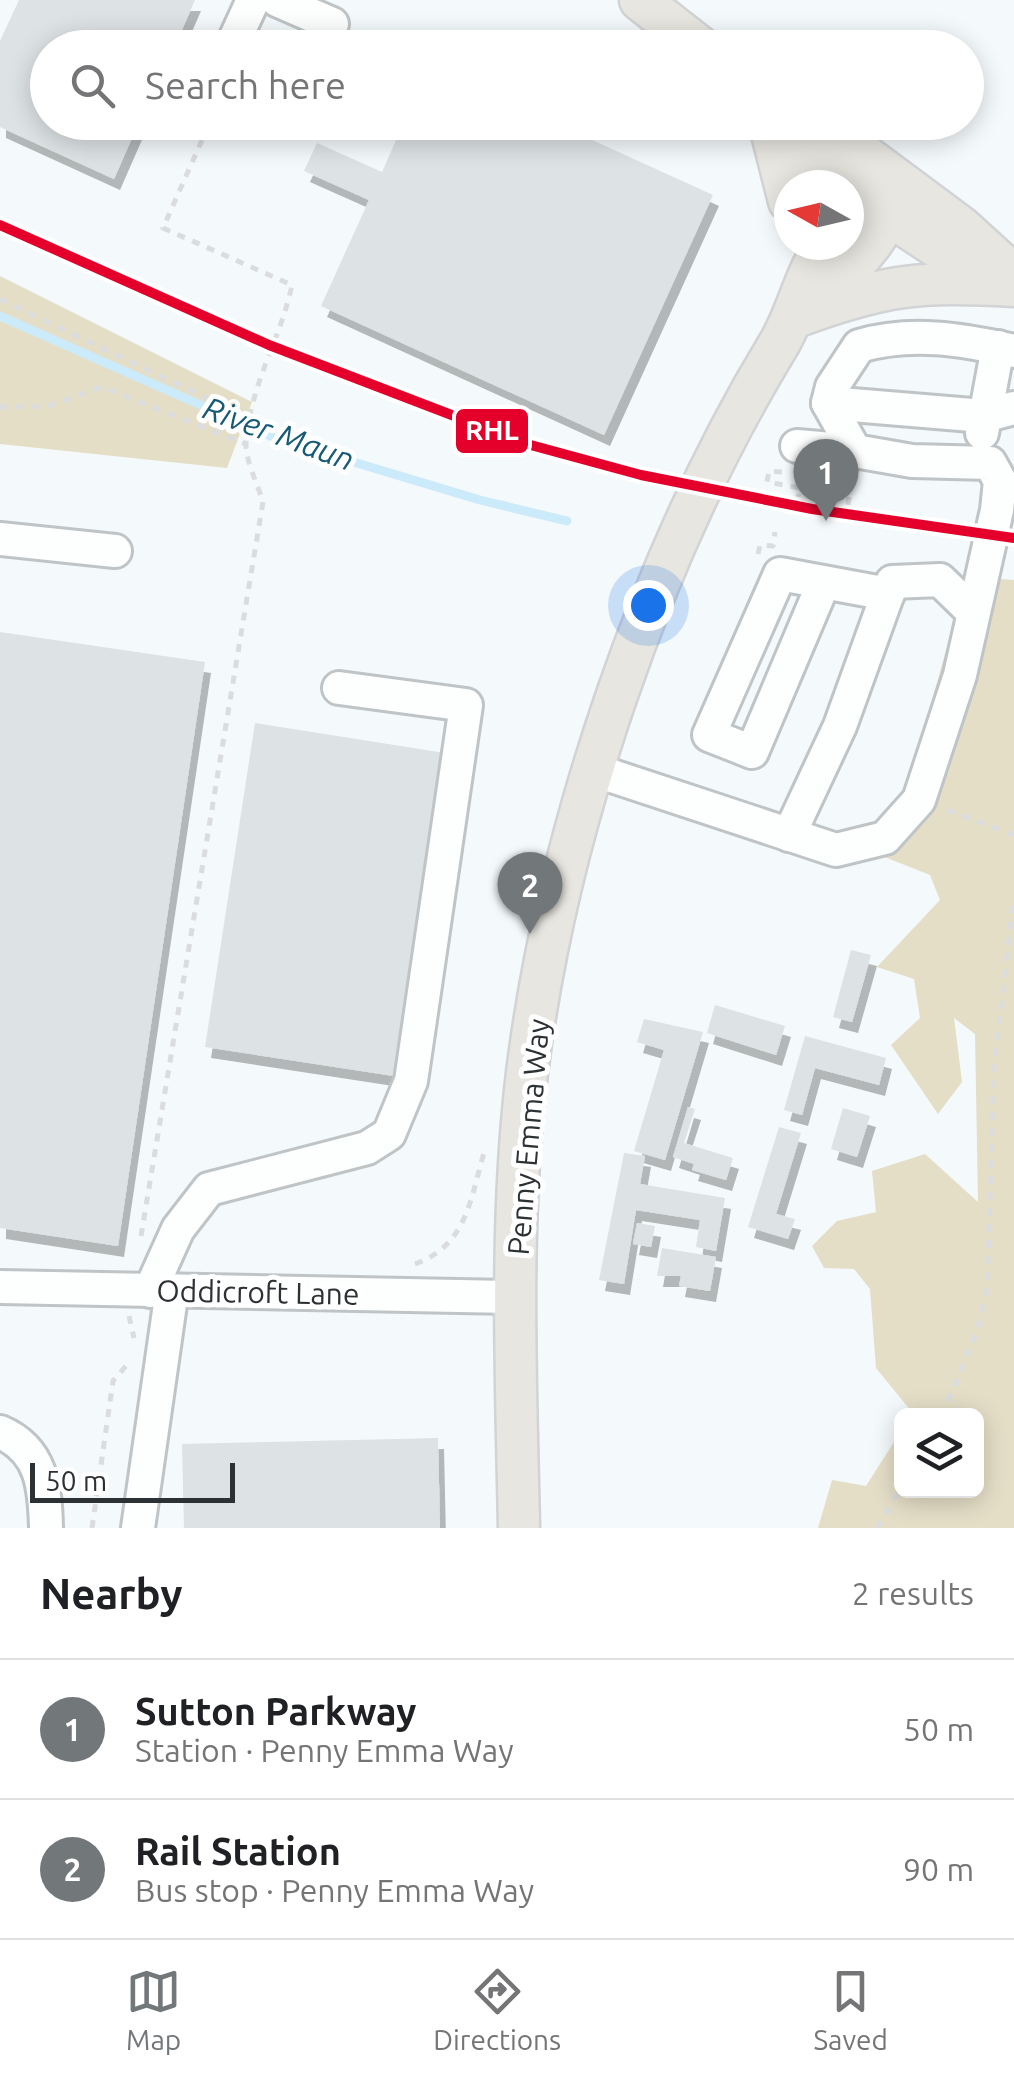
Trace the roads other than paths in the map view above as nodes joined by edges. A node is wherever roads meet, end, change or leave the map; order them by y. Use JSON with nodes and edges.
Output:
{"nodes":[{"id":1,"x":254,"y":0,"type":"edge"},
{"id":2,"x":277,"y":0,"type":"edge"},
{"id":3,"x":640,"y":0,"type":"edge"},
{"id":4,"x":332,"y":24,"type":"dead end"},
{"id":5,"x":240,"y":30,"type":"edge"},
{"id":6,"x":678,"y":30,"type":"edge"},
{"id":7,"x":774,"y":140,"type":"edge"},
{"id":8,"x":795,"y":140,"type":"edge"},
{"id":9,"x":831,"y":140,"type":"edge"},
{"id":10,"x":781,"y":170,"type":"edge"},
{"id":11,"x":825,"y":170,"type":"edge"},
{"id":12,"x":848,"y":170,"type":"edge"},
{"id":13,"x":864,"y":197,"type":"edge"},
{"id":14,"x":794,"y":260,"type":"edge"},
{"id":15,"x":820,"y":260,"type":"edge"},
{"id":16,"x":852,"y":260,"type":"edge"},
{"id":17,"x":1012,"y":275,"type":"edge"},
{"id":18,"x":796,"y":318,"type":"junction"},
{"id":19,"x":1006,"y":349,"type":"edge"},
{"id":20,"x":828,"y":403,"type":"junction"},
{"id":21,"x":999,"y":412,"type":"edge"},
{"id":22,"x":797,"y":446,"type":"dead end"},
{"id":23,"x":977,"y":462,"type":"junction"},
{"id":24,"x":854,"y":463,"type":"junction"},
{"id":25,"x":0,"y":539,"type":"edge"},
{"id":26,"x":115,"y":551,"type":"dead end"},
{"id":27,"x":824,"y":582,"type":"junction"},
{"id":28,"x":888,"y":594,"type":"junction"},
{"id":29,"x":976,"y":601,"type":"junction"},
{"id":30,"x":338,"y":688,"type":"dead end"},
{"id":31,"x":594,"y":770,"type":"junction"},
{"id":32,"x":789,"y":834,"type":"junction"},
{"id":33,"x":0,"y":1288,"type":"edge"},
{"id":34,"x":151,"y":1290,"type":"junction"},
{"id":35,"x":515,"y":1297,"type":"junction"},
{"id":36,"x":0,"y":1432,"type":"edge"},
{"id":37,"x":46,"y":1528,"type":"edge"},
{"id":38,"x":138,"y":1528,"type":"edge"},
{"id":39,"x":518,"y":1528,"type":"edge"}],
"edges":[{"from":1,"to":5,"type":"street"},
{"from":2,"to":4,"type":"street"},
{"from":3,"to":6,"type":"main road"},
{"from":7,"to":10,"type":"main road"},
{"from":8,"to":11,"type":"main road"},
{"from":9,"to":12,"type":"main road"},
{"from":13,"to":17,"type":"main road"},
{"from":14,"to":18,"type":"main road"},
{"from":15,"to":18,"type":"main road","name":"Penny Emma Way"},
{"from":16,"to":18,"type":"main road","name":"Penny Emma Way"},
{"from":17,"to":18,"type":"main road"},
{"from":18,"to":31,"type":"main road","name":"Penny Emma Way"},
{"from":19,"to":20,"type":"street"},
{"from":19,"to":21,"type":"street"},
{"from":20,"to":21,"type":"street"},
{"from":20,"to":24,"type":"street"},
{"from":21,"to":23,"type":"street"},
{"from":22,"to":24,"type":"street"},
{"from":23,"to":24,"type":"street"},
{"from":23,"to":29,"type":"street"},
{"from":25,"to":26,"type":"street"},
{"from":27,"to":27,"type":"street"},
{"from":27,"to":28,"type":"street"},
{"from":28,"to":29,"type":"street"},
{"from":28,"to":32,"type":"street"},
{"from":29,"to":32,"type":"street"},
{"from":30,"to":34,"type":"street"},
{"from":31,"to":32,"type":"street"},
{"from":31,"to":35,"type":"main road","name":"Penny Emma Way"},
{"from":33,"to":34,"type":"street","name":"Oddicroft Lane"},
{"from":34,"to":35,"type":"street","name":"Oddicroft Lane"},
{"from":34,"to":38,"type":"street"},
{"from":35,"to":39,"type":"main road","name":"Penny Emma Way"},
{"from":36,"to":37,"type":"street"}]}
